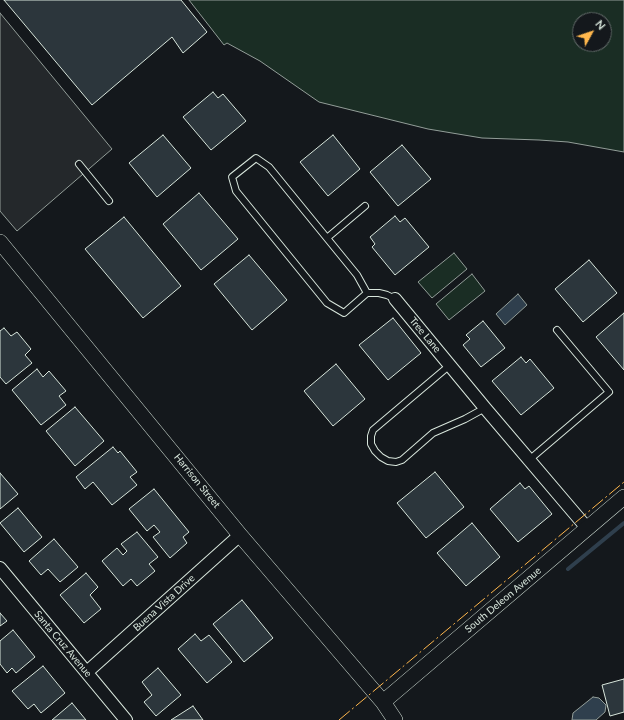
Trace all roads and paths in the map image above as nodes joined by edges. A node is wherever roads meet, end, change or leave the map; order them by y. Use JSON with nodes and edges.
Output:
{"nodes":[{"id":1,"x":79,"y":164,"type":"dead end"},
{"id":2,"x":109,"y":201,"type":"dead end"},
{"id":3,"x":365,"y":206,"type":"dead end"},
{"id":4,"x":327,"y":238,"type":"junction"},
{"id":5,"x":0,"y":242,"type":"edge"},
{"id":6,"x":367,"y":293,"type":"junction"},
{"id":7,"x":395,"y":299,"type":"joint"},
{"id":8,"x":556,"y":330,"type":"dead end"},
{"id":9,"x":450,"y":365,"type":"junction"},
{"id":10,"x":485,"y":408,"type":"junction"},
{"id":11,"x":529,"y":460,"type":"junction"},
{"id":12,"x":624,"y":497,"type":"edge"},
{"id":13,"x":587,"y":528,"type":"junction"},
{"id":14,"x":240,"y":534,"type":"junction"},
{"id":15,"x":0,"y":568,"type":"edge"},
{"id":16,"x":87,"y":672,"type":"junction"},
{"id":17,"x":383,"y":702,"type":"junction"},
{"id":18,"x":126,"y":720,"type":"edge"},
{"id":19,"x":395,"y":720,"type":"edge"}],
"edges":[{"from":1,"to":2,"type":"lane"},
{"from":3,"to":4,"type":"lane"},
{"from":4,"to":6,"type":"lane"},
{"from":4,"to":6,"type":"lane"},
{"from":5,"to":14,"type":"street","name":"Harrison Street"},
{"from":6,"to":7,"type":"lane","name":"Tree Lane"},
{"from":7,"to":9,"type":"street","name":"Tree Lane"},
{"from":8,"to":11,"type":"lane"},
{"from":9,"to":10,"type":"street","name":"Tree Lane"},
{"from":9,"to":10,"type":"lane"},
{"from":10,"to":11,"type":"street","name":"Tree Lane"},
{"from":11,"to":13,"type":"street","name":"Tree Lane"},
{"from":12,"to":13,"type":"street","name":"South Deleon Avenue"},
{"from":13,"to":17,"type":"street","name":"South Deleon Avenue"},
{"from":14,"to":16,"type":"street","name":"Buena Vista Drive"},
{"from":14,"to":17,"type":"street","name":"Harrison Street"},
{"from":15,"to":16,"type":"street","name":"Santa Cruz Avenue"},
{"from":16,"to":18,"type":"street","name":"Santa Cruz Avenue"},
{"from":17,"to":19,"type":"street","name":"Harrison Street"}]}
